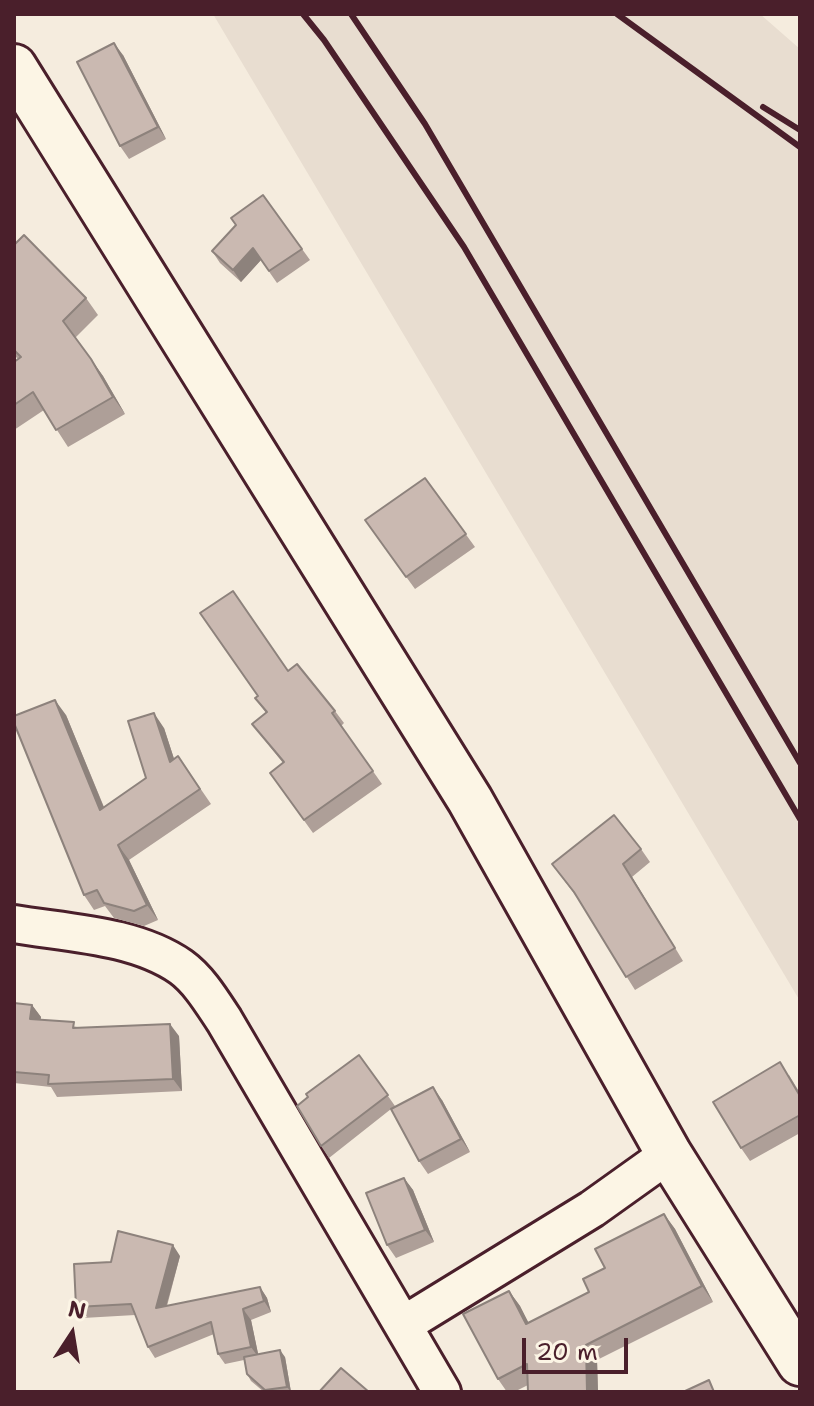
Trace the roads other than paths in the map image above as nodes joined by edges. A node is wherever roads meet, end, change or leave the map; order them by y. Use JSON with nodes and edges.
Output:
{"nodes":[{"id":1,"x":14,"y":67,"type":"edge"},
{"id":2,"x":14,"y":924,"type":"edge"},
{"id":3,"x":669,"y":1154,"type":"junction"},
{"id":4,"x":403,"y":1325,"type":"junction"},
{"id":5,"x":800,"y":1363,"type":"edge"},
{"id":6,"x":442,"y":1392,"type":"edge"}],
"edges":[{"from":1,"to":3,"type":"main road"},
{"from":2,"to":4,"type":"street"},
{"from":3,"to":4,"type":"street"},
{"from":3,"to":5,"type":"main road"},
{"from":4,"to":6,"type":"street"}]}
